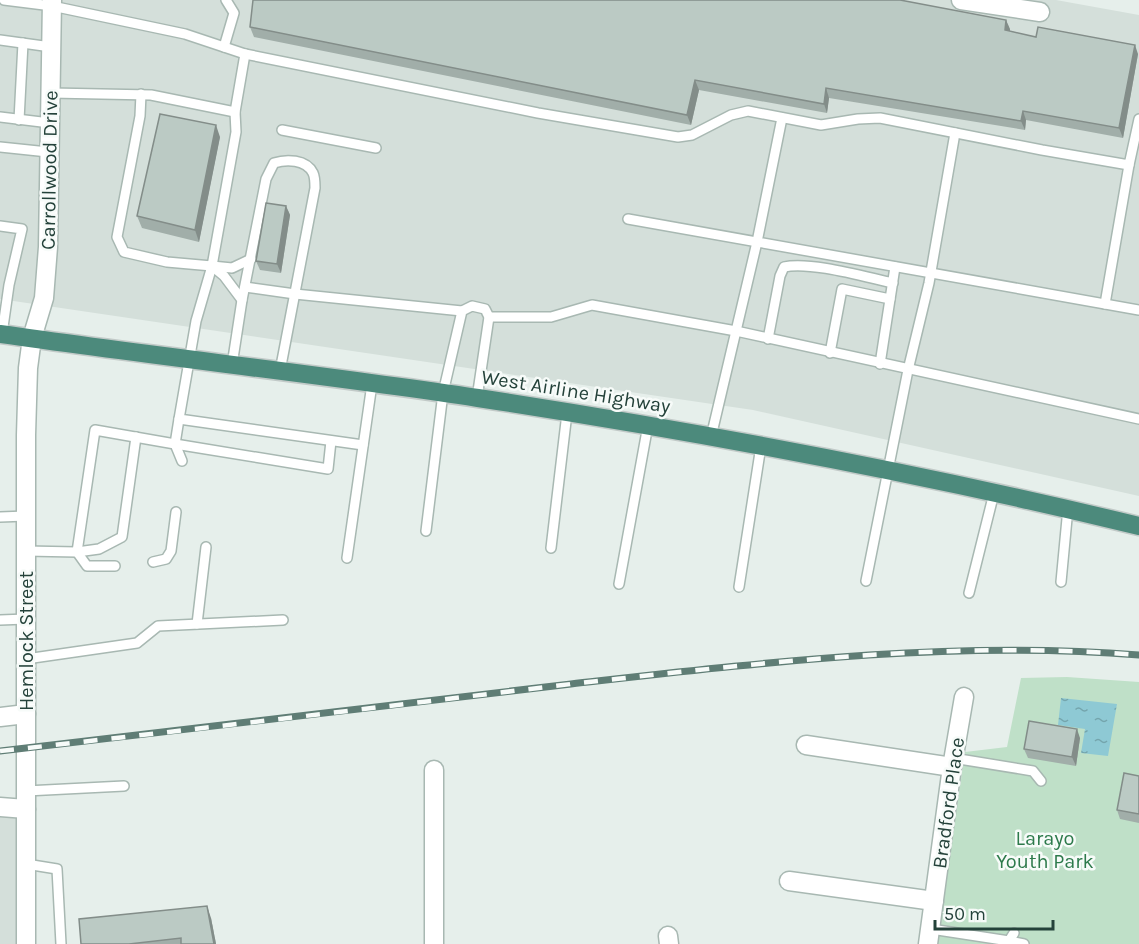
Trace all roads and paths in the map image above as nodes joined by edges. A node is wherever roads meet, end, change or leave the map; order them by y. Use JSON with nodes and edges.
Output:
{"nodes":[{"id":1,"x":4,"y":0,"type":"edge"},
{"id":2,"x":9,"y":0,"type":"edge"},
{"id":3,"x":226,"y":0,"type":"edge"},
{"id":4,"x":961,"y":0,"type":"edge"},
{"id":5,"x":52,"y":3,"type":"edge"},
{"id":6,"x":1040,"y":12,"type":"dead end"},
{"id":7,"x":0,"y":40,"type":"edge"},
{"id":8,"x":22,"y":43,"type":"junction"},
{"id":9,"x":51,"y":47,"type":"junction"},
{"id":10,"x":224,"y":47,"type":"junction"},
{"id":11,"x":245,"y":54,"type":"junction"},
{"id":12,"x":51,"y":93,"type":"junction"},
{"id":13,"x":141,"y":94,"type":"junction"},
{"id":14,"x":235,"y":112,"type":"junction"},
{"id":15,"x":0,"y":117,"type":"edge"},
{"id":16,"x":782,"y":118,"type":"junction"},
{"id":17,"x":1139,"y":119,"type":"edge"},
{"id":18,"x":20,"y":120,"type":"junction"},
{"id":19,"x":50,"y":123,"type":"junction"},
{"id":20,"x":282,"y":129,"type":"dead end"},
{"id":21,"x":955,"y":133,"type":"junction"},
{"id":22,"x":0,"y":147,"type":"edge"},
{"id":23,"x":376,"y":148,"type":"dead end"},
{"id":24,"x":48,"y":152,"type":"junction"},
{"id":25,"x":1129,"y":165,"type":"junction"},
{"id":26,"x":628,"y":219,"type":"dead end"},
{"id":27,"x":0,"y":226,"type":"edge"},
{"id":28,"x":757,"y":242,"type":"junction"},
{"id":29,"x":251,"y":259,"type":"junction"},
{"id":30,"x":212,"y":266,"type":"junction"},
{"id":31,"x":896,"y":267,"type":"junction"},
{"id":32,"x":930,"y":273,"type":"junction"},
{"id":33,"x":893,"y":283,"type":"junction"},
{"id":34,"x":245,"y":287,"type":"junction"},
{"id":35,"x":295,"y":294,"type":"junction"},
{"id":36,"x":890,"y":299,"type":"junction"},
{"id":37,"x":242,"y":300,"type":"junction"},
{"id":38,"x":1105,"y":304,"type":"junction"},
{"id":39,"x":1139,"y":310,"type":"edge"},
{"id":40,"x":462,"y":311,"type":"junction"},
{"id":41,"x":489,"y":317,"type":"junction"},
{"id":42,"x":735,"y":332,"type":"junction"},
{"id":43,"x":1,"y":334,"type":"edge"},
{"id":44,"x":32,"y":338,"type":"junction"},
{"id":45,"x":768,"y":339,"type":"junction"},
{"id":46,"x":830,"y":353,"type":"junction"},
{"id":47,"x":188,"y":359,"type":"junction"},
{"id":48,"x":880,"y":364,"type":"junction"},
{"id":49,"x":232,"y":365,"type":"junction"},
{"id":50,"x":908,"y":370,"type":"junction"},
{"id":51,"x":280,"y":371,"type":"junction"},
{"id":52,"x":372,"y":384,"type":"junction"},
{"id":53,"x":443,"y":393,"type":"junction"},
{"id":54,"x":477,"y":398,"type":"junction"},
{"id":55,"x":567,"y":413,"type":"junction"},
{"id":56,"x":179,"y":419,"type":"junction"},
{"id":57,"x":1139,"y":419,"type":"edge"},
{"id":58,"x":648,"y":425,"type":"junction"},
{"id":59,"x":136,"y":437,"type":"junction"},
{"id":60,"x":711,"y":437,"type":"junction"},
{"id":61,"x":331,"y":441,"type":"junction"},
{"id":62,"x":176,"y":444,"type":"junction"},
{"id":63,"x":363,"y":446,"type":"junction"},
{"id":64,"x":761,"y":446,"type":"junction"},
{"id":65,"x":182,"y":461,"type":"dead end"},
{"id":66,"x":888,"y":470,"type":"junction"},
{"id":67,"x":994,"y":493,"type":"junction"},
{"id":68,"x":1068,"y":508,"type":"junction"},
{"id":69,"x":176,"y":512,"type":"dead end"},
{"id":70,"x":26,"y":516,"type":"junction"},
{"id":71,"x":0,"y":517,"type":"edge"},
{"id":72,"x":1139,"y":526,"type":"edge"},
{"id":73,"x":426,"y":531,"type":"dead end"},
{"id":74,"x":206,"y":547,"type":"dead end"},
{"id":75,"x":551,"y":548,"type":"dead end"},
{"id":76,"x":26,"y":551,"type":"junction"},
{"id":77,"x":77,"y":552,"type":"junction"},
{"id":78,"x":347,"y":558,"type":"dead end"},
{"id":79,"x":153,"y":562,"type":"dead end"},
{"id":80,"x":115,"y":566,"type":"dead end"},
{"id":81,"x":866,"y":581,"type":"dead end"},
{"id":82,"x":1060,"y":582,"type":"dead end"},
{"id":83,"x":620,"y":584,"type":"dead end"},
{"id":84,"x":739,"y":586,"type":"dead end"},
{"id":85,"x":969,"y":593,"type":"dead end"},
{"id":86,"x":26,"y":619,"type":"junction"},
{"id":87,"x":0,"y":620,"type":"edge"},
{"id":88,"x":283,"y":620,"type":"dead end"},
{"id":89,"x":197,"y":624,"type":"junction"},
{"id":90,"x":26,"y":659,"type":"junction"},
{"id":91,"x":964,"y":697,"type":"dead end"},
{"id":92,"x":26,"y":714,"type":"junction"},
{"id":93,"x":0,"y":717,"type":"edge"},
{"id":94,"x":806,"y":745,"type":"dead end"},
{"id":95,"x":953,"y":762,"type":"junction"},
{"id":96,"x":434,"y":770,"type":"dead end"},
{"id":97,"x":1041,"y":781,"type":"dead end"},
{"id":98,"x":124,"y":786,"type":"dead end"},
{"id":99,"x":26,"y":800,"type":"junction"},
{"id":100,"x":0,"y":807,"type":"edge"},
{"id":101,"x":26,"y":864,"type":"junction"},
{"id":102,"x":789,"y":881,"type":"dead end"},
{"id":103,"x":934,"y":901,"type":"junction"},
{"id":104,"x":930,"y":936,"type":"edge"},
{"id":105,"x":26,"y":944,"type":"edge"},
{"id":106,"x":61,"y":944,"type":"edge"},
{"id":107,"x":434,"y":944,"type":"edge"},
{"id":108,"x":1024,"y":944,"type":"edge"}],
"edges":[{"from":1,"to":2,"type":"lane"},
{"from":2,"to":5,"type":"lane"},
{"from":3,"to":10,"type":"lane"},
{"from":4,"to":6,"type":"street"},
{"from":5,"to":9,"type":"street","name":"Carrollwood Drive"},
{"from":5,"to":10,"type":"lane"},
{"from":7,"to":8,"type":"lane"},
{"from":8,"to":9,"type":"lane"},
{"from":8,"to":18,"type":"lane"},
{"from":9,"to":12,"type":"street","name":"Carrollwood Drive"},
{"from":10,"to":11,"type":"lane"},
{"from":11,"to":14,"type":"lane"},
{"from":11,"to":16,"type":"lane"},
{"from":12,"to":13,"type":"lane"},
{"from":12,"to":19,"type":"street","name":"Carrollwood Drive"},
{"from":13,"to":14,"type":"lane"},
{"from":13,"to":30,"type":"lane"},
{"from":14,"to":30,"type":"lane"},
{"from":15,"to":18,"type":"lane"},
{"from":16,"to":21,"type":"lane"},
{"from":16,"to":28,"type":"lane"},
{"from":17,"to":25,"type":"lane"},
{"from":18,"to":19,"type":"lane"},
{"from":19,"to":24,"type":"street","name":"Carrollwood Drive"},
{"from":20,"to":23,"type":"lane"},
{"from":21,"to":25,"type":"lane"},
{"from":21,"to":32,"type":"lane"},
{"from":22,"to":24,"type":"lane"},
{"from":24,"to":44,"type":"street","name":"Carrollwood Drive"},
{"from":25,"to":38,"type":"lane"},
{"from":26,"to":28,"type":"lane"},
{"from":27,"to":43,"type":"lane"},
{"from":28,"to":31,"type":"lane"},
{"from":28,"to":42,"type":"lane"},
{"from":29,"to":30,"type":"lane"},
{"from":29,"to":34,"type":"lane"},
{"from":29,"to":35,"type":"lane"},
{"from":30,"to":37,"type":"lane"},
{"from":30,"to":47,"type":"lane"},
{"from":31,"to":32,"type":"lane"},
{"from":31,"to":33,"type":"lane"},
{"from":32,"to":38,"type":"lane"},
{"from":32,"to":50,"type":"lane"},
{"from":33,"to":36,"type":"lane"},
{"from":33,"to":45,"type":"lane"},
{"from":34,"to":35,"type":"lane"},
{"from":34,"to":37,"type":"lane"},
{"from":35,"to":40,"type":"lane"},
{"from":35,"to":51,"type":"lane"},
{"from":36,"to":46,"type":"lane"},
{"from":36,"to":48,"type":"lane"},
{"from":37,"to":49,"type":"lane"},
{"from":38,"to":39,"type":"lane"},
{"from":40,"to":41,"type":"lane"},
{"from":40,"to":53,"type":"lane"},
{"from":41,"to":42,"type":"lane"},
{"from":41,"to":54,"type":"lane"},
{"from":42,"to":45,"type":"lane"},
{"from":42,"to":60,"type":"lane"},
{"from":43,"to":44,"type":"highway","name":"West Airline Highway"},
{"from":44,"to":47,"type":"highway","name":"West Airline Highway"},
{"from":44,"to":70,"type":"street","name":"Hemlock Street"},
{"from":45,"to":46,"type":"lane"},
{"from":46,"to":48,"type":"lane"},
{"from":47,"to":49,"type":"highway","name":"West Airline Highway"},
{"from":47,"to":56,"type":"lane"},
{"from":48,"to":50,"type":"lane"},
{"from":49,"to":51,"type":"highway","name":"West Airline Highway"},
{"from":50,"to":57,"type":"lane"},
{"from":50,"to":66,"type":"lane"},
{"from":51,"to":52,"type":"highway","name":"West Airline Highway"},
{"from":52,"to":53,"type":"highway","name":"West Airline Highway"},
{"from":52,"to":63,"type":"lane"},
{"from":53,"to":54,"type":"highway","name":"West Airline Highway"},
{"from":53,"to":73,"type":"lane"},
{"from":54,"to":55,"type":"highway","name":"West Airline Highway"},
{"from":55,"to":58,"type":"highway","name":"West Airline Highway"},
{"from":55,"to":75,"type":"lane"},
{"from":56,"to":61,"type":"lane"},
{"from":56,"to":62,"type":"lane"},
{"from":58,"to":60,"type":"highway","name":"West Airline Highway"},
{"from":58,"to":83,"type":"lane"},
{"from":59,"to":62,"type":"lane"},
{"from":59,"to":77,"type":"lane"},
{"from":59,"to":77,"type":"lane"},
{"from":60,"to":64,"type":"highway","name":"West Airline Highway"},
{"from":61,"to":62,"type":"lane"},
{"from":61,"to":63,"type":"lane"},
{"from":62,"to":65,"type":"lane"},
{"from":63,"to":78,"type":"lane"},
{"from":64,"to":66,"type":"highway","name":"West Airline Highway"},
{"from":64,"to":84,"type":"lane"},
{"from":66,"to":67,"type":"highway","name":"West Airline Highway"},
{"from":66,"to":81,"type":"lane"},
{"from":67,"to":68,"type":"highway","name":"West Airline Highway"},
{"from":67,"to":85,"type":"lane"},
{"from":68,"to":72,"type":"highway","name":"West Airline Highway"},
{"from":68,"to":82,"type":"lane"},
{"from":69,"to":79,"type":"lane"},
{"from":70,"to":71,"type":"lane"},
{"from":70,"to":76,"type":"street","name":"Hemlock Street"},
{"from":74,"to":89,"type":"lane"},
{"from":76,"to":77,"type":"lane"},
{"from":76,"to":86,"type":"street","name":"Hemlock Street"},
{"from":77,"to":80,"type":"lane"},
{"from":86,"to":87,"type":"lane"},
{"from":86,"to":90,"type":"street","name":"Hemlock Street"},
{"from":88,"to":89,"type":"lane"},
{"from":89,"to":90,"type":"lane"},
{"from":90,"to":92,"type":"street","name":"Hemlock Street"},
{"from":91,"to":95,"type":"street","name":"Bradford Place"},
{"from":92,"to":93,"type":"street"},
{"from":92,"to":99,"type":"street","name":"Hemlock Street"},
{"from":94,"to":95,"type":"street"},
{"from":95,"to":97,"type":"lane"},
{"from":95,"to":103,"type":"street","name":"Bradford Place"},
{"from":96,"to":107,"type":"street"},
{"from":98,"to":99,"type":"lane"},
{"from":99,"to":100,"type":"street"},
{"from":99,"to":101,"type":"street","name":"Hemlock Street"},
{"from":101,"to":105,"type":"street","name":"Hemlock Street"},
{"from":101,"to":106,"type":"lane"},
{"from":102,"to":103,"type":"street"},
{"from":103,"to":104,"type":"street","name":"Bradford Place"},
{"from":104,"to":108,"type":"lane"}]}
